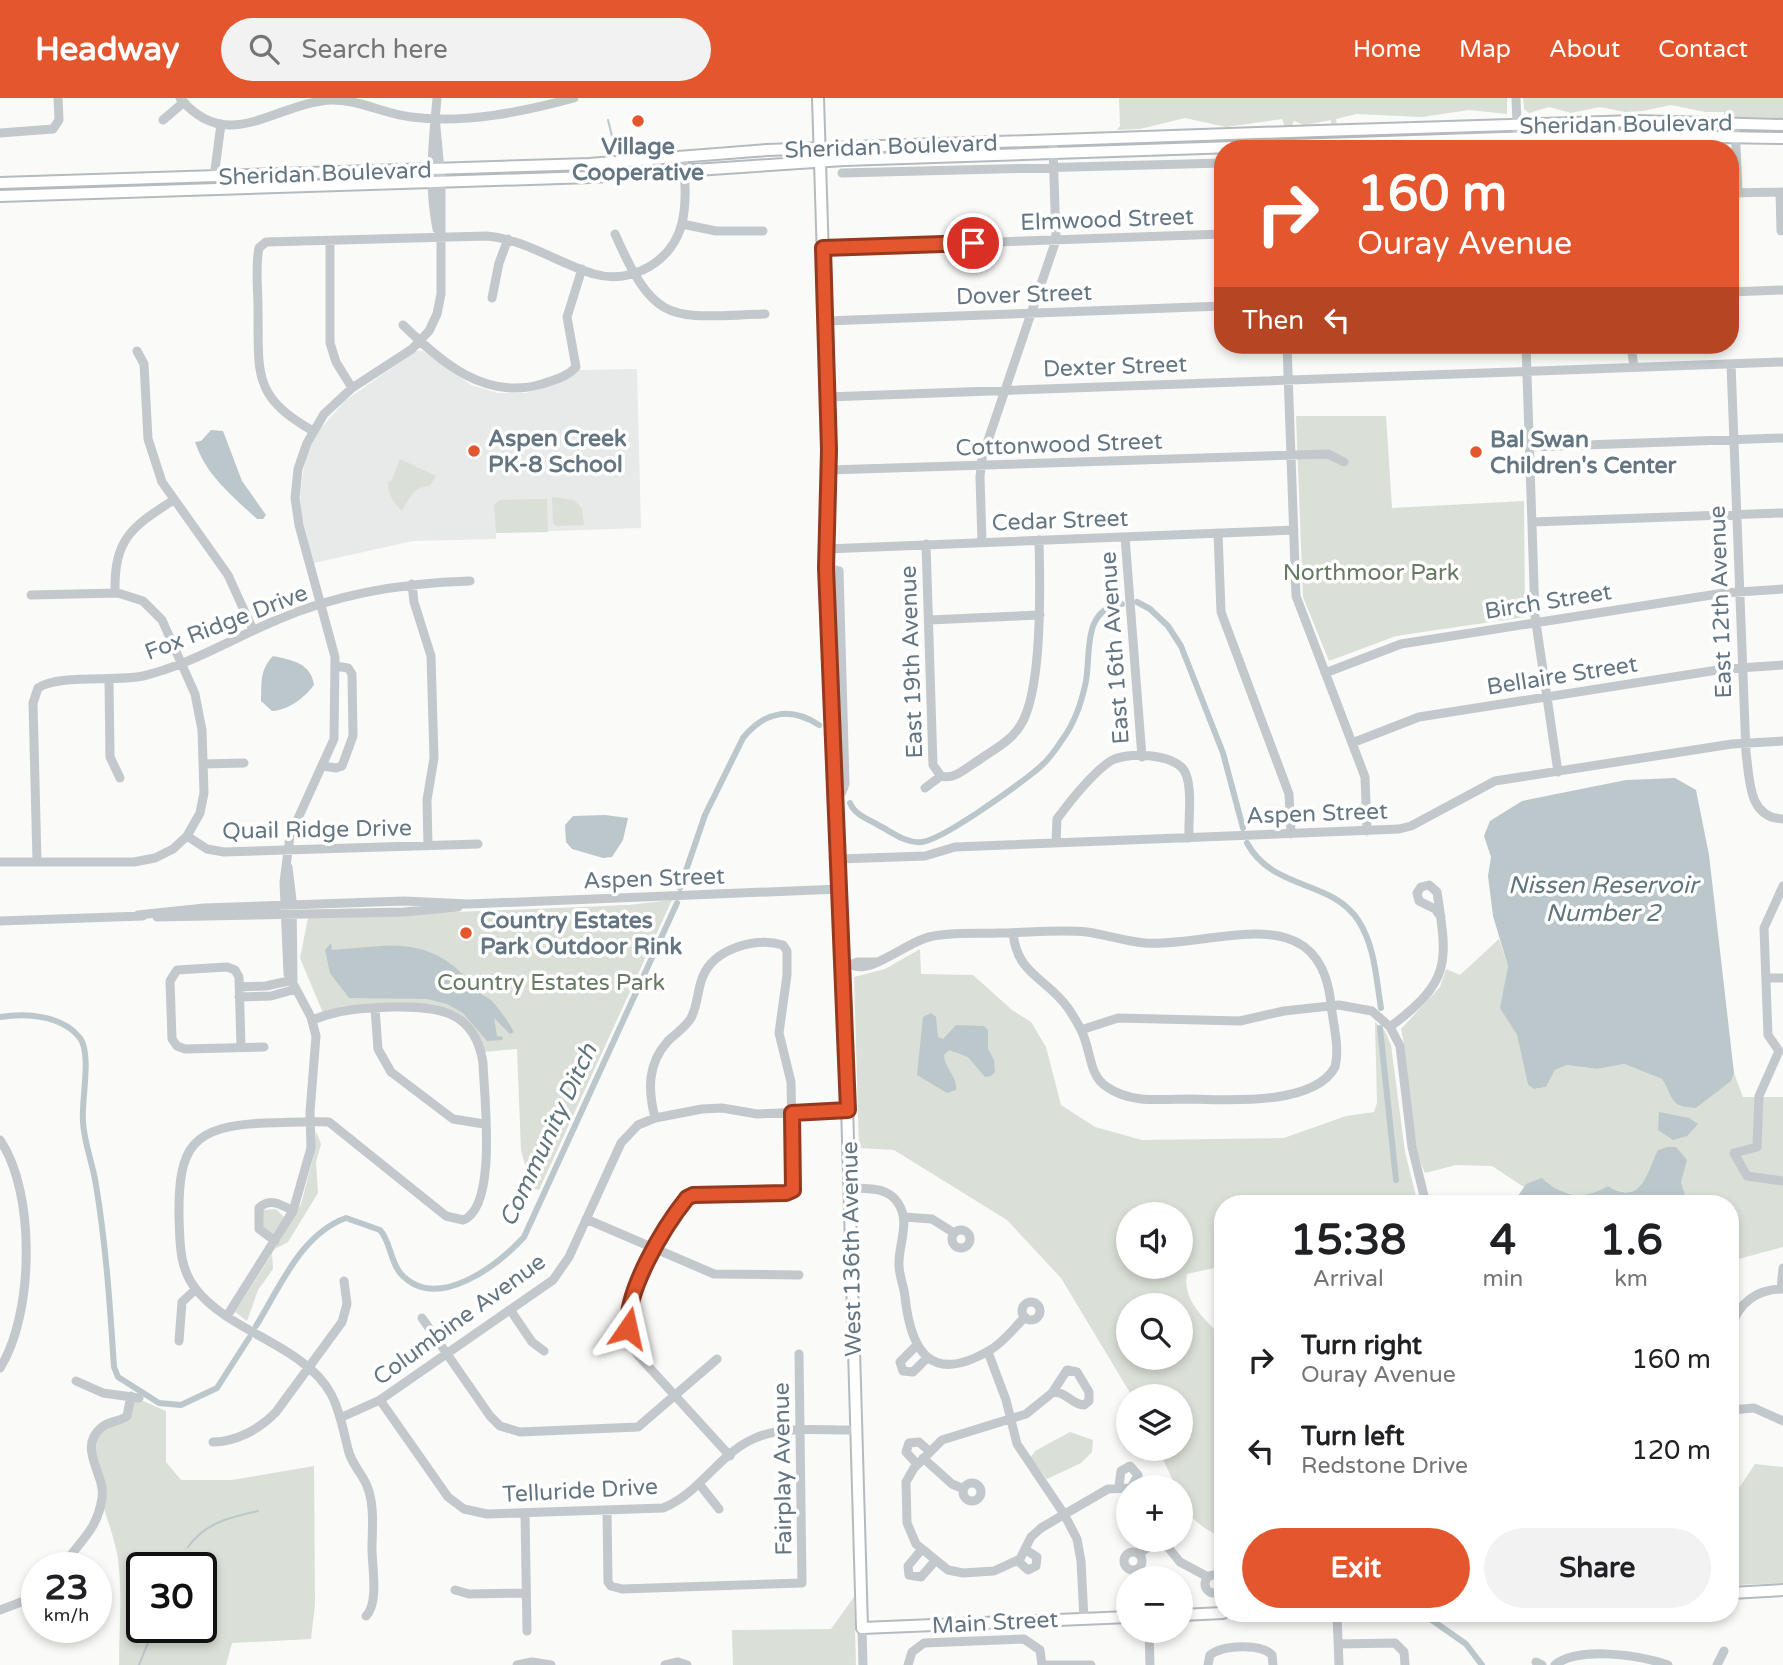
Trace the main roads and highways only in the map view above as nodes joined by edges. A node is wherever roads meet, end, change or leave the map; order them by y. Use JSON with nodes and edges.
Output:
{"nodes":[{"id":1,"x":818,"y":98,"type":"edge"},
{"id":2,"x":1783,"y":125,"type":"edge"},
{"id":3,"x":1783,"y":138,"type":"edge"},
{"id":4,"x":1599,"y":140,"type":"edge"},
{"id":5,"x":820,"y":148,"type":"junction"},
{"id":6,"x":1214,"y":149,"type":"edge"},
{"id":7,"x":820,"y":162,"type":"junction"},
{"id":8,"x":0,"y":183,"type":"edge"},
{"id":9,"x":0,"y":196,"type":"edge"},
{"id":10,"x":1783,"y":1590,"type":"edge"},
{"id":11,"x":1739,"y":1593,"type":"edge"},
{"id":12,"x":1214,"y":1613,"type":"edge"},
{"id":13,"x":1193,"y":1614,"type":"edge"},
{"id":14,"x":1116,"y":1618,"type":"edge"},
{"id":15,"x":862,"y":1628,"type":"joint"}],
"edges":[{"from":1,"to":5,"type":"main road","name":"West 136th Avenue"},
{"from":2,"to":5,"type":"main road","name":"Sheridan Boulevard"},
{"from":3,"to":4,"type":"main road","name":"Sheridan Boulevard"},
{"from":5,"to":7,"type":"main road","name":"West 136th Avenue"},
{"from":5,"to":8,"type":"main road","name":"Sheridan Boulevard"},
{"from":6,"to":7,"type":"main road","name":"Sheridan Boulevard"},
{"from":7,"to":9,"type":"main road","name":"Sheridan Boulevard"},
{"from":7,"to":15,"type":"main road","name":"West 136th Avenue"},
{"from":10,"to":11,"type":"main road"},
{"from":12,"to":13,"type":"main road"},
{"from":14,"to":15,"type":"main road","name":"Main Street"}]}
